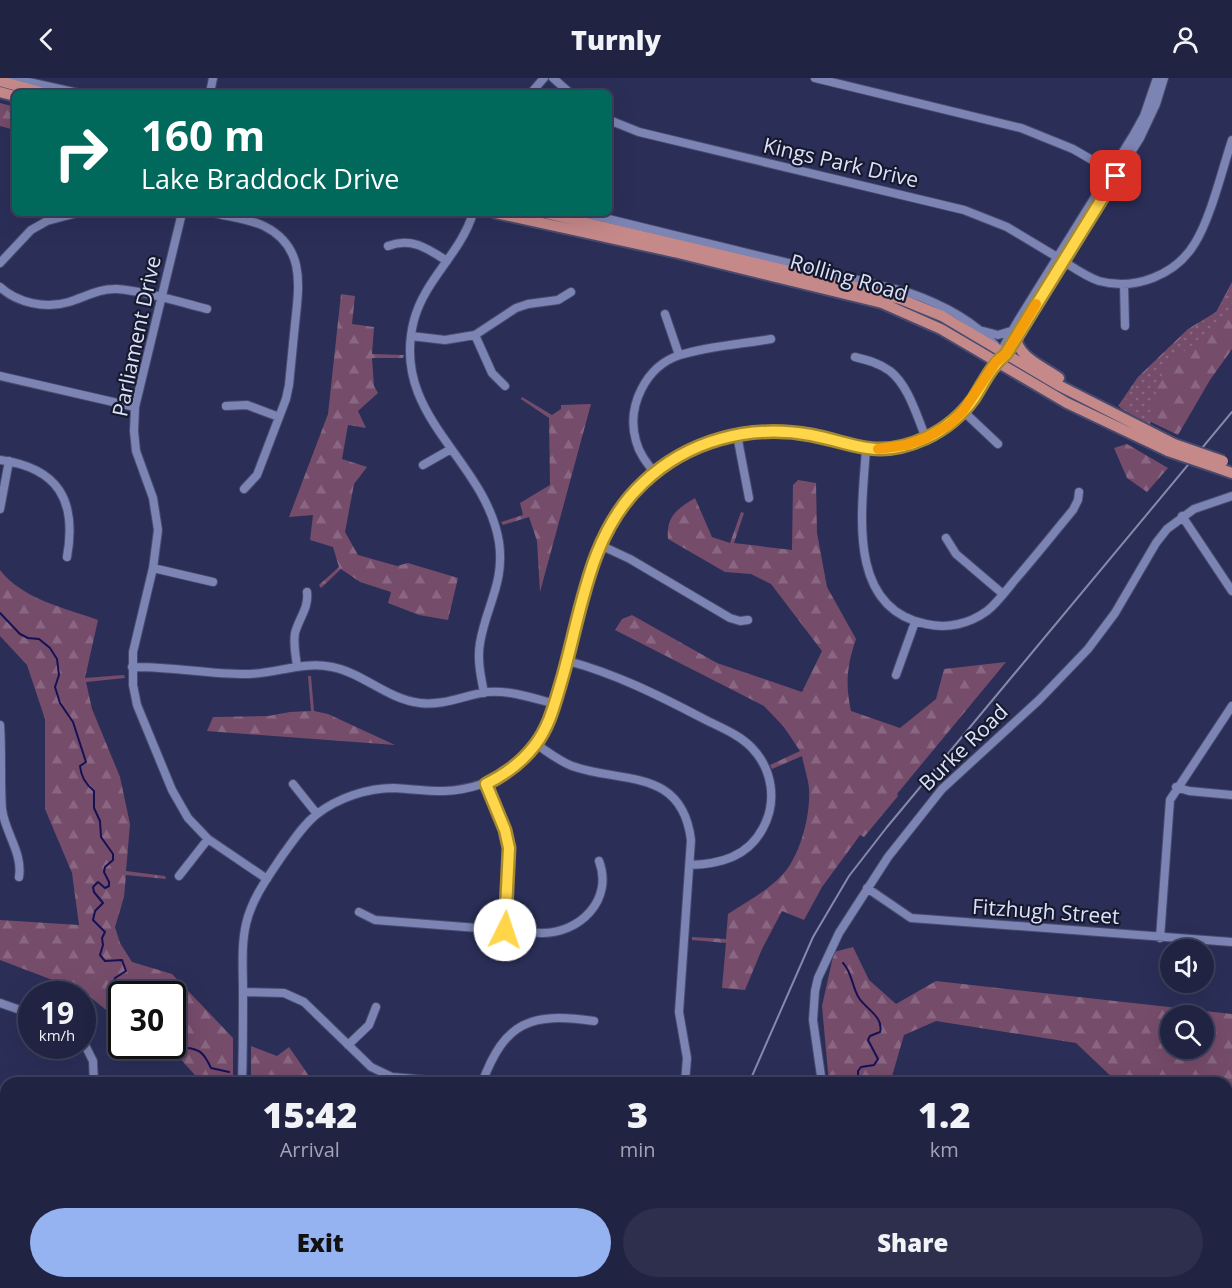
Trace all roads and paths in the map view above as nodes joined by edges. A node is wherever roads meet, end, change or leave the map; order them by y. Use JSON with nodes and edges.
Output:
{"nodes":[{"id":1,"x":11,"y":78,"type":"edge"},
{"id":2,"x":544,"y":78,"type":"edge"},
{"id":3,"x":553,"y":78,"type":"edge"},
{"id":4,"x":815,"y":78,"type":"edge"},
{"id":5,"x":1157,"y":78,"type":"edge"},
{"id":6,"x":1164,"y":78,"type":"edge"},
{"id":7,"x":0,"y":81,"type":"edge"},
{"id":8,"x":33,"y":90,"type":"edge"},
{"id":9,"x":65,"y":90,"type":"edge"},
{"id":10,"x":534,"y":90,"type":"edge"},
{"id":11,"x":567,"y":90,"type":"edge"},
{"id":12,"x":612,"y":121,"type":"edge"},
{"id":13,"x":1232,"y":140,"type":"edge"},
{"id":14,"x":1111,"y":171,"type":"junction"},
{"id":15,"x":66,"y":216,"type":"edge"},
{"id":16,"x":181,"y":216,"type":"edge"},
{"id":17,"x":226,"y":216,"type":"edge"},
{"id":18,"x":472,"y":216,"type":"edge"},
{"id":19,"x":510,"y":216,"type":"edge"},
{"id":20,"x":557,"y":216,"type":"edge"},
{"id":21,"x":596,"y":216,"type":"edge"},
{"id":22,"x":388,"y":246,"type":"dead end"},
{"id":23,"x":1060,"y":259,"type":"junction"},
{"id":24,"x":447,"y":261,"type":"junction"},
{"id":25,"x":0,"y":263,"type":"edge"},
{"id":26,"x":1124,"y":284,"type":"junction"},
{"id":27,"x":0,"y":287,"type":"edge"},
{"id":28,"x":572,"y":292,"type":"dead end"},
{"id":29,"x":161,"y":298,"type":"junction"},
{"id":30,"x":207,"y":309,"type":"dead end"},
{"id":31,"x":666,"y":314,"type":"dead end"},
{"id":32,"x":1125,"y":326,"type":"dead end"},
{"id":33,"x":983,"y":331,"type":"junction"},
{"id":34,"x":1014,"y":333,"type":"junction"},
{"id":35,"x":475,"y":335,"type":"junction"},
{"id":36,"x":411,"y":336,"type":"junction"},
{"id":37,"x":771,"y":339,"type":"dead end"},
{"id":38,"x":1003,"y":352,"type":"junction"},
{"id":39,"x":679,"y":355,"type":"junction"},
{"id":40,"x":855,"y":357,"type":"dead end"},
{"id":41,"x":996,"y":362,"type":"junction"},
{"id":42,"x":0,"y":376,"type":"edge"},
{"id":43,"x":505,"y":386,"type":"dead end"},
{"id":44,"x":1090,"y":402,"type":"junction"},
{"id":45,"x":226,"y":406,"type":"dead end"},
{"id":46,"x":135,"y":407,"type":"junction"},
{"id":47,"x":963,"y":411,"type":"junction"},
{"id":48,"x":279,"y":417,"type":"junction"},
{"id":49,"x":737,"y":435,"type":"junction"},
{"id":50,"x":926,"y":438,"type":"junction"},
{"id":51,"x":998,"y":444,"type":"dead end"},
{"id":52,"x":1171,"y":447,"type":"junction"},
{"id":53,"x":451,"y":449,"type":"junction"},
{"id":54,"x":866,"y":449,"type":"junction"},
{"id":55,"x":4,"y":460,"type":"edge"},
{"id":56,"x":1224,"y":464,"type":"edge"},
{"id":57,"x":423,"y":465,"type":"dead end"},
{"id":58,"x":654,"y":472,"type":"junction"},
{"id":59,"x":1232,"y":473,"type":"edge"},
{"id":60,"x":244,"y":489,"type":"dead end"},
{"id":61,"x":1079,"y":492,"type":"dead end"},
{"id":62,"x":1232,"y":496,"type":"edge"},
{"id":63,"x":749,"y":498,"type":"dead end"},
{"id":64,"x":0,"y":509,"type":"edge"},
{"id":65,"x":1182,"y":516,"type":"junction"},
{"id":66,"x":946,"y":538,"type":"dead end"},
{"id":67,"x":600,"y":545,"type":"junction"},
{"id":68,"x":67,"y":557,"type":"dead end"},
{"id":69,"x":153,"y":568,"type":"junction"},
{"id":70,"x":213,"y":582,"type":"dead end"},
{"id":71,"x":1232,"y":591,"type":"edge"},
{"id":72,"x":307,"y":592,"type":"dead end"},
{"id":73,"x":1003,"y":594,"type":"junction"},
{"id":74,"x":748,"y":620,"type":"dead end"},
{"id":75,"x":915,"y":622,"type":"junction"},
{"id":76,"x":568,"y":661,"type":"junction"},
{"id":77,"x":132,"y":667,"type":"junction"},
{"id":78,"x":297,"y":667,"type":"junction"},
{"id":79,"x":896,"y":675,"type":"dead end"},
{"id":80,"x":484,"y":693,"type":"junction"},
{"id":81,"x":555,"y":704,"type":"junction"},
{"id":82,"x":1232,"y":706,"type":"edge"},
{"id":83,"x":0,"y":725,"type":"edge"},
{"id":84,"x":536,"y":744,"type":"junction"},
{"id":85,"x":293,"y":784,"type":"dead end"},
{"id":86,"x":486,"y":784,"type":"junction"},
{"id":87,"x":1176,"y":787,"type":"junction"},
{"id":88,"x":1232,"y":795,"type":"edge"},
{"id":89,"x":317,"y":814,"type":"junction"},
{"id":90,"x":208,"y":839,"type":"junction"},
{"id":91,"x":599,"y":861,"type":"dead end"},
{"id":92,"x":690,"y":865,"type":"junction"},
{"id":93,"x":179,"y":876,"type":"dead end"},
{"id":94,"x":19,"y":877,"type":"dead end"},
{"id":95,"x":267,"y":879,"type":"junction"},
{"id":96,"x":867,"y":888,"type":"junction"},
{"id":97,"x":359,"y":912,"type":"dead end"},
{"id":98,"x":505,"y":930,"type":"junction"},
{"id":99,"x":1160,"y":938,"type":"junction"},
{"id":100,"x":1232,"y":942,"type":"edge"},
{"id":101,"x":243,"y":992,"type":"junction"},
{"id":102,"x":0,"y":1003,"type":"edge"},
{"id":103,"x":376,"y":1007,"type":"dead end"},
{"id":104,"x":18,"y":1009,"type":"edge"},
{"id":105,"x":594,"y":1021,"type":"dead end"},
{"id":106,"x":348,"y":1045,"type":"junction"},
{"id":107,"x":92,"y":1059,"type":"edge"},
{"id":108,"x":94,"y":1077,"type":"edge"},
{"id":109,"x":242,"y":1077,"type":"edge"},
{"id":110,"x":392,"y":1077,"type":"edge"},
{"id":111,"x":485,"y":1077,"type":"edge"},
{"id":112,"x":685,"y":1077,"type":"edge"},
{"id":113,"x":821,"y":1077,"type":"edge"}],
"edges":[{"from":1,"to":9,"type":"street"},
{"from":2,"to":10,"type":"street"},
{"from":3,"to":11,"type":"street"},
{"from":4,"to":14,"type":"street"},
{"from":5,"to":14,"type":"street"},
{"from":6,"to":23,"type":"street"},
{"from":7,"to":8,"type":"main road"},
{"from":12,"to":23,"type":"street","name":"Kings Park Drive"},
{"from":13,"to":26,"type":"street"},
{"from":14,"to":23,"type":"street"},
{"from":15,"to":25,"type":"street"},
{"from":16,"to":29,"type":"street","name":"Parliament Drive"},
{"from":17,"to":48,"type":"street"},
{"from":18,"to":24,"type":"street"},
{"from":19,"to":41,"type":"main road","name":"Rolling Road"},
{"from":20,"to":38,"type":"main road","name":"Rolling Road"},
{"from":21,"to":33,"type":"street","name":"Rolling Road"},
{"from":22,"to":24,"type":"street"},
{"from":23,"to":26,"type":"street","name":"Kings Park Drive"},
{"from":23,"to":34,"type":"street"},
{"from":24,"to":36,"type":"street"},
{"from":26,"to":32,"type":"street"},
{"from":27,"to":29,"type":"street"},
{"from":28,"to":35,"type":"street"},
{"from":29,"to":30,"type":"street"},
{"from":29,"to":46,"type":"street","name":"Parliament Drive"},
{"from":31,"to":39,"type":"street"},
{"from":33,"to":34,"type":"street"},
{"from":33,"to":38,"type":"street","name":"Rolling Road"},
{"from":34,"to":38,"type":"street"},
{"from":34,"to":44,"type":"main road"},
{"from":35,"to":36,"type":"street"},
{"from":35,"to":43,"type":"street"},
{"from":36,"to":53,"type":"street"},
{"from":37,"to":39,"type":"street"},
{"from":38,"to":41,"type":"street"},
{"from":38,"to":44,"type":"main road","name":"Rolling Road"},
{"from":39,"to":58,"type":"street"},
{"from":40,"to":50,"type":"street"},
{"from":41,"to":47,"type":"street"},
{"from":41,"to":52,"type":"main road","name":"Rolling Road"},
{"from":42,"to":46,"type":"street"},
{"from":44,"to":52,"type":"main road","name":"Rolling Road"},
{"from":45,"to":48,"type":"street"},
{"from":46,"to":69,"type":"street","name":"Parliament Drive"},
{"from":47,"to":50,"type":"street"},
{"from":47,"to":51,"type":"street"},
{"from":48,"to":60,"type":"street"},
{"from":49,"to":54,"type":"street"},
{"from":49,"to":58,"type":"street"},
{"from":49,"to":63,"type":"street"},
{"from":50,"to":54,"type":"street"},
{"from":52,"to":56,"type":"main road","name":"Rolling Road","bridge":true},
{"from":53,"to":57,"type":"street"},
{"from":53,"to":80,"type":"street"},
{"from":54,"to":75,"type":"street"},
{"from":55,"to":64,"type":"street"},
{"from":55,"to":68,"type":"street"},
{"from":56,"to":59,"type":"main road","name":"Rolling Road"},
{"from":58,"to":67,"type":"street"},
{"from":61,"to":73,"type":"street"},
{"from":62,"to":65,"type":"street","name":"Burke Road"},
{"from":65,"to":71,"type":"street"},
{"from":65,"to":96,"type":"street","name":"Burke Road"},
{"from":66,"to":73,"type":"street"},
{"from":67,"to":74,"type":"street"},
{"from":67,"to":76,"type":"street"},
{"from":69,"to":70,"type":"street"},
{"from":69,"to":77,"type":"street","name":"Parliament Drive"},
{"from":72,"to":78,"type":"street"},
{"from":73,"to":75,"type":"street"},
{"from":75,"to":79,"type":"street"},
{"from":76,"to":81,"type":"street"},
{"from":76,"to":92,"type":"street"},
{"from":77,"to":78,"type":"street"},
{"from":77,"to":90,"type":"street","name":"Parliament Drive"},
{"from":78,"to":80,"type":"street"},
{"from":80,"to":81,"type":"street"},
{"from":81,"to":84,"type":"street"},
{"from":82,"to":87,"type":"street"},
{"from":83,"to":94,"type":"street"},
{"from":84,"to":86,"type":"street"},
{"from":84,"to":92,"type":"street"},
{"from":85,"to":89,"type":"street"},
{"from":86,"to":89,"type":"street"},
{"from":86,"to":98,"type":"street"},
{"from":87,"to":88,"type":"street"},
{"from":87,"to":99,"type":"street"},
{"from":89,"to":95,"type":"street"},
{"from":90,"to":93,"type":"street"},
{"from":90,"to":95,"type":"street","name":"Parliament Drive"},
{"from":91,"to":98,"type":"street"},
{"from":92,"to":112,"type":"street"},
{"from":95,"to":101,"type":"street"},
{"from":96,"to":99,"type":"street","name":"Fitzhugh Street"},
{"from":96,"to":113,"type":"street","name":"Burke Road"},
{"from":97,"to":98,"type":"street"},
{"from":99,"to":100,"type":"street","name":"Fitzhugh Street"},
{"from":101,"to":106,"type":"street"},
{"from":101,"to":109,"type":"street"},
{"from":102,"to":104,"type":"street"},
{"from":103,"to":106,"type":"street"},
{"from":105,"to":111,"type":"street"},
{"from":106,"to":110,"type":"street"},
{"from":107,"to":108,"type":"street"}]}
